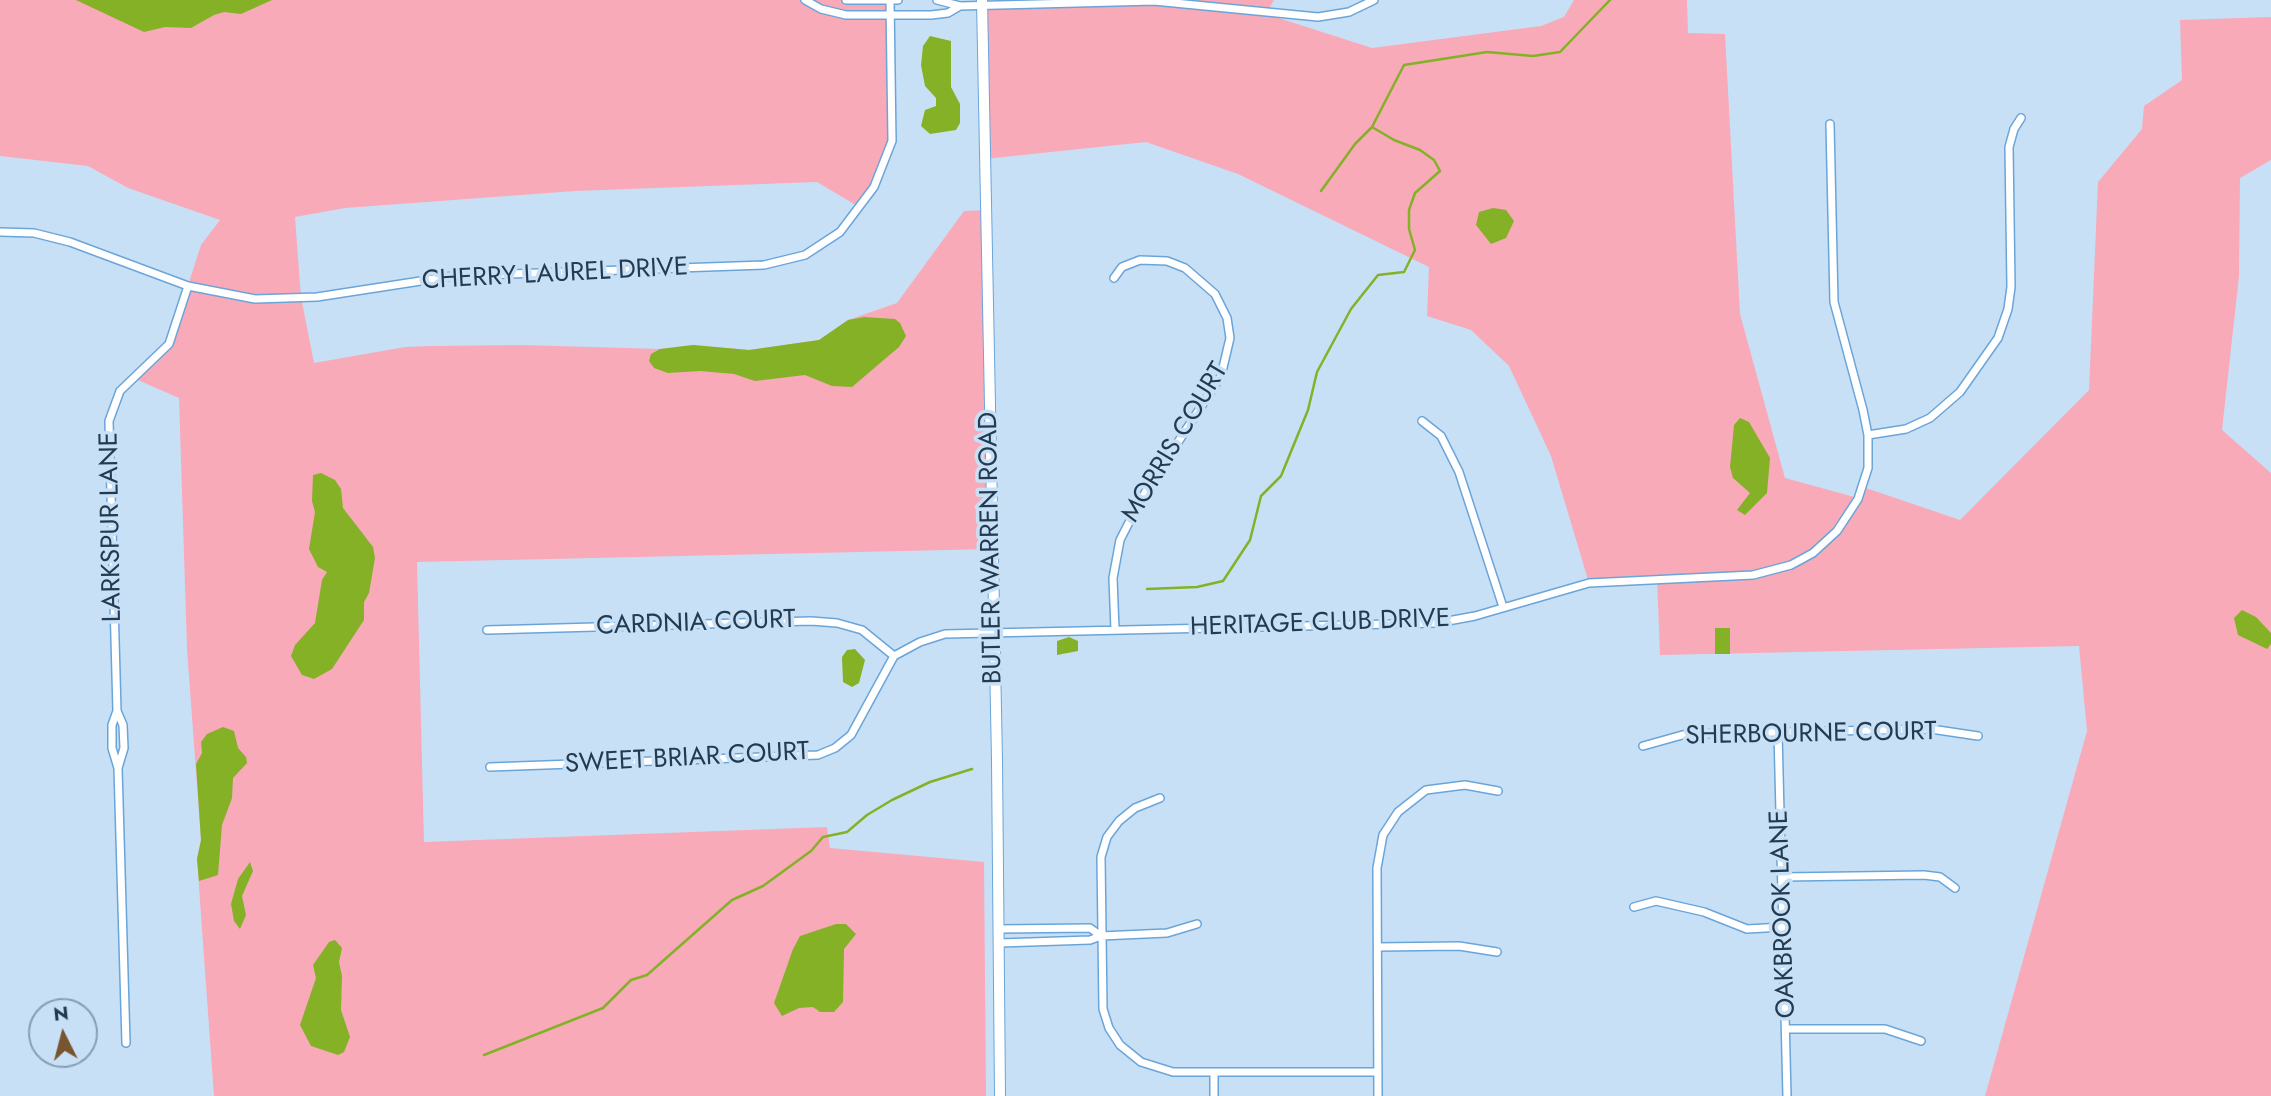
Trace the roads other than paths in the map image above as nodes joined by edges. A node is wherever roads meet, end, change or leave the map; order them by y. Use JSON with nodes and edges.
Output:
{"nodes":[{"id":1,"x":805,"y":0,"type":"edge"},
{"id":2,"x":846,"y":0,"type":"edge"},
{"id":3,"x":890,"y":0,"type":"edge"},
{"id":4,"x":898,"y":0,"type":"edge"},
{"id":5,"x":937,"y":0,"type":"edge"},
{"id":6,"x":1374,"y":0,"type":"edge"},
{"id":7,"x":1049,"y":2,"type":"edge"},
{"id":8,"x":982,"y":3,"type":"edge"},
{"id":9,"x":960,"y":6,"type":"junction"},
{"id":10,"x":890,"y":15,"type":"junction"},
{"id":11,"x":2021,"y":118,"type":"dead end"},
{"id":12,"x":1830,"y":124,"type":"dead end"},
{"id":13,"x":0,"y":232,"type":"edge"},
{"id":14,"x":1115,"y":278,"type":"dead end"},
{"id":15,"x":188,"y":286,"type":"junction"},
{"id":16,"x":1422,"y":421,"type":"dead end"},
{"id":17,"x":1868,"y":435,"type":"junction"},
{"id":18,"x":1503,"y":607,"type":"junction"},
{"id":19,"x":487,"y":630,"type":"dead end"},
{"id":20,"x":1115,"y":630,"type":"junction"},
{"id":21,"x":994,"y":631,"type":"junction"},
{"id":22,"x":894,"y":656,"type":"junction"},
{"id":23,"x":1778,"y":732,"type":"junction"},
{"id":24,"x":1978,"y":736,"type":"dead end"},
{"id":25,"x":1643,"y":746,"type":"dead end"},
{"id":26,"x":490,"y":767,"type":"dead end"},
{"id":27,"x":1498,"y":791,"type":"dead end"},
{"id":28,"x":1160,"y":799,"type":"dead end"},
{"id":29,"x":1783,"y":877,"type":"junction"},
{"id":30,"x":1955,"y":888,"type":"dead end"},
{"id":31,"x":1634,"y":906,"type":"dead end"},
{"id":32,"x":1197,"y":924,"type":"dead end"},
{"id":33,"x":1783,"y":927,"type":"junction"},
{"id":34,"x":1000,"y":929,"type":"junction"},
{"id":35,"x":1101,"y":936,"type":"junction"},
{"id":36,"x":1000,"y":943,"type":"junction"},
{"id":37,"x":1378,"y":947,"type":"junction"},
{"id":38,"x":1497,"y":953,"type":"dead end"},
{"id":39,"x":1788,"y":1029,"type":"junction"},
{"id":40,"x":1921,"y":1041,"type":"dead end"},
{"id":41,"x":126,"y":1043,"type":"dead end"},
{"id":42,"x":1378,"y":1072,"type":"junction"},
{"id":43,"x":1214,"y":1073,"type":"junction"},
{"id":44,"x":1000,"y":1096,"type":"edge"},
{"id":45,"x":1214,"y":1096,"type":"edge"},
{"id":46,"x":1378,"y":1096,"type":"edge"},
{"id":47,"x":1787,"y":1096,"type":"edge"}],
"edges":[{"from":1,"to":10,"type":"street"},
{"from":2,"to":3,"type":"street"},
{"from":3,"to":4,"type":"street"},
{"from":3,"to":10,"type":"street","name":"CHERRY LAUREL DRIVE"},
{"from":5,"to":9,"type":"street"},
{"from":6,"to":7,"type":"street"},
{"from":7,"to":8,"type":"street"},
{"from":8,"to":9,"type":"street"},
{"from":8,"to":21,"type":"main road","name":"BUTLER WARREN ROAD"},
{"from":9,"to":10,"type":"street"},
{"from":10,"to":15,"type":"street","name":"CHERRY LAUREL DRIVE"},
{"from":11,"to":17,"type":"street"},
{"from":12,"to":17,"type":"street","name":"HERITAGE CLUB DRIVE"},
{"from":13,"to":15,"type":"street","name":"CHERRY LAUREL DRIVE"},
{"from":14,"to":20,"type":"street","name":"MORRIS COURT"},
{"from":15,"to":41,"type":"street","name":"LARKSPUR LANE"},
{"from":16,"to":18,"type":"street"},
{"from":17,"to":18,"type":"street","name":"HERITAGE CLUB DRIVE"},
{"from":18,"to":20,"type":"street","name":"HERITAGE CLUB DRIVE"},
{"from":19,"to":22,"type":"street","name":"CARDNIA COURT"},
{"from":20,"to":21,"type":"street","name":"HERITAGE CLUB DRIVE"},
{"from":21,"to":22,"type":"street"},
{"from":21,"to":34,"type":"main road","name":"BUTLER WARREN ROAD"},
{"from":22,"to":26,"type":"street","name":"SWEET BRIAR COURT"},
{"from":23,"to":24,"type":"street","name":"SHERBOURNE COURT"},
{"from":23,"to":25,"type":"street","name":"SHERBOURNE COURT"},
{"from":23,"to":29,"type":"street","name":"OAKBROOK LANE"},
{"from":27,"to":37,"type":"street"},
{"from":28,"to":35,"type":"street"},
{"from":29,"to":30,"type":"street"},
{"from":29,"to":33,"type":"street","name":"OAKBROOK LANE"},
{"from":31,"to":33,"type":"street"},
{"from":32,"to":35,"type":"street"},
{"from":33,"to":39,"type":"street","name":"OAKBROOK LANE"},
{"from":34,"to":35,"type":"street"},
{"from":34,"to":36,"type":"main road","name":"BUTLER WARREN ROAD"},
{"from":35,"to":36,"type":"street"},
{"from":35,"to":43,"type":"street"},
{"from":36,"to":44,"type":"main road","name":"BUTLER WARREN ROAD"},
{"from":37,"to":38,"type":"street"},
{"from":37,"to":42,"type":"street"},
{"from":39,"to":40,"type":"street"},
{"from":39,"to":47,"type":"street","name":"OAKBROOK LANE"},
{"from":42,"to":43,"type":"street"},
{"from":42,"to":46,"type":"street"},
{"from":43,"to":45,"type":"street"}]}
